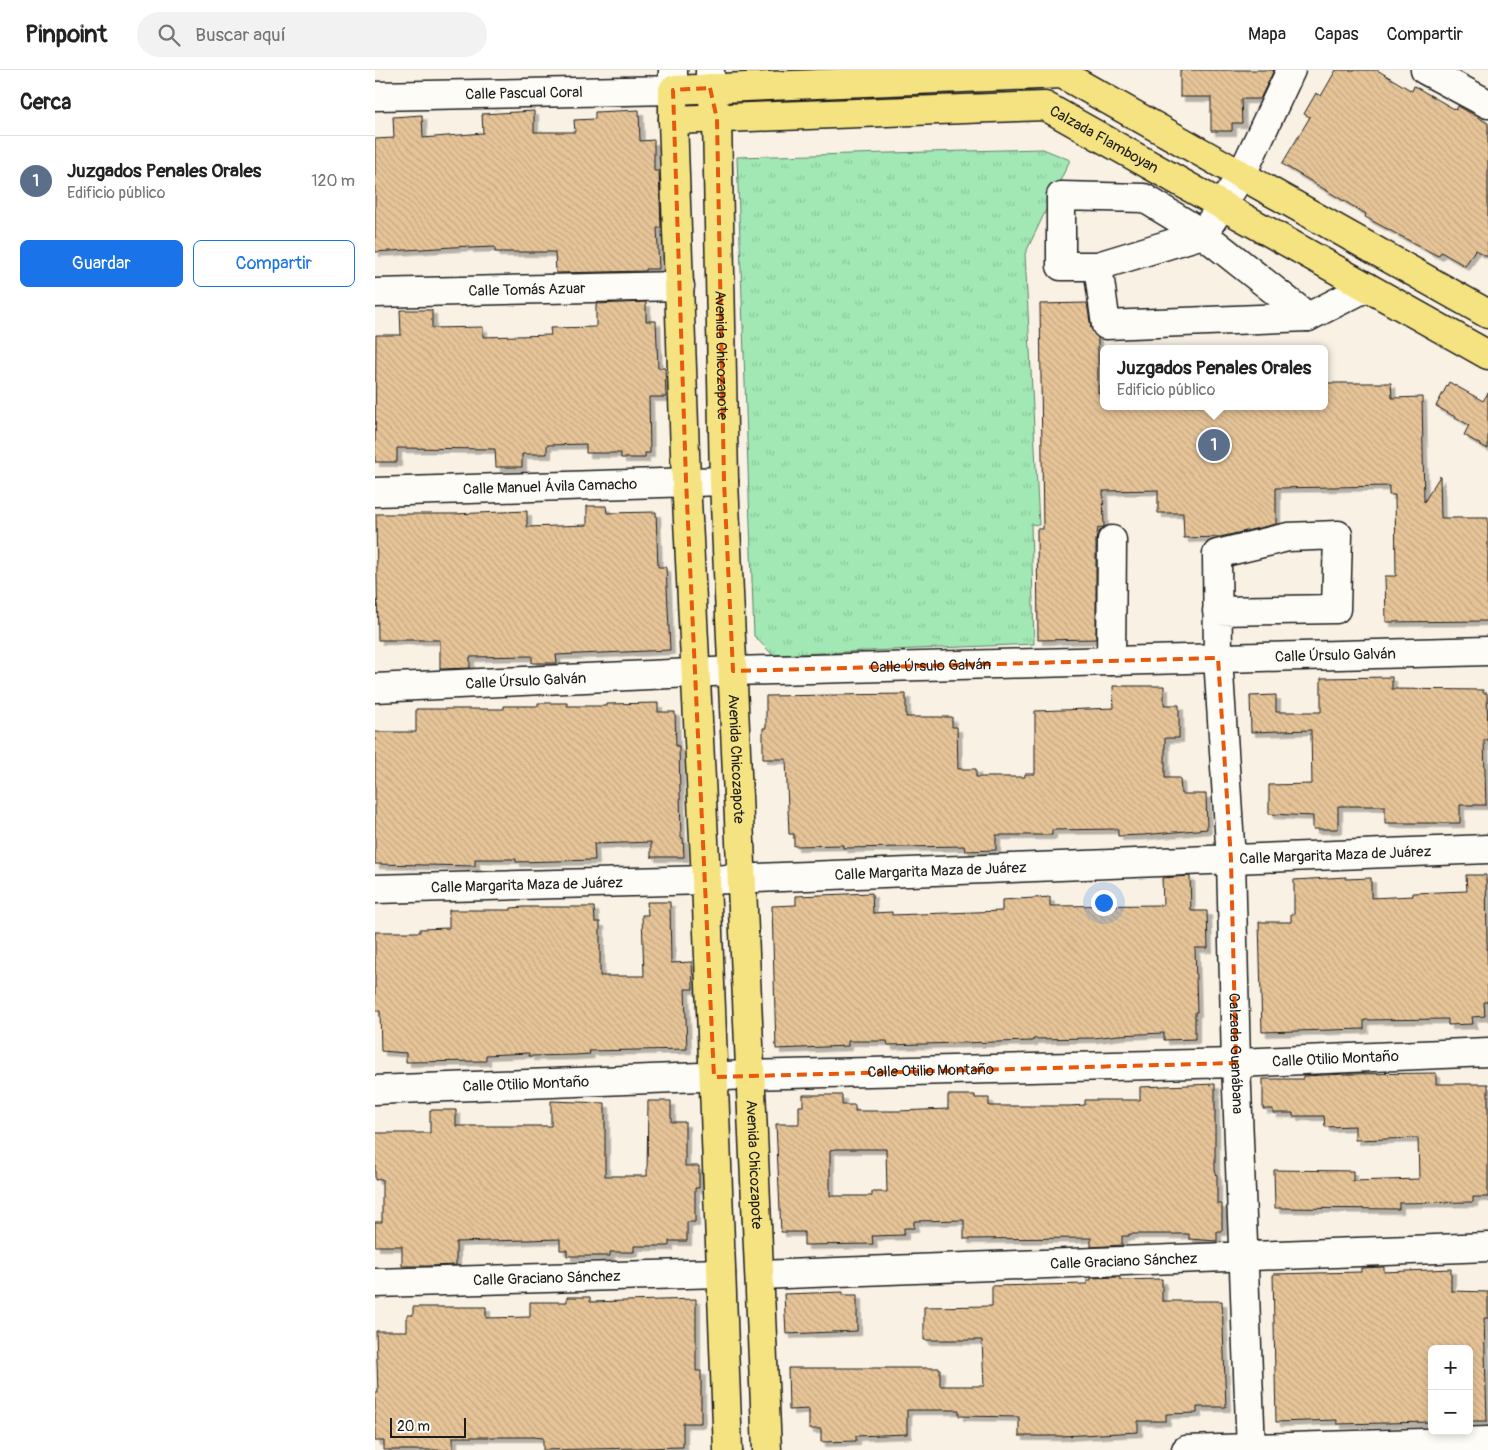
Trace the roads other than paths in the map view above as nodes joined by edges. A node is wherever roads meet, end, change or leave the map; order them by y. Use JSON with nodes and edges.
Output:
{"nodes":[{"id":1,"x":1291,"y":70,"type":"edge"},
{"id":2,"x":1425,"y":70,"type":"edge"},
{"id":3,"x":710,"y":79,"type":"edge"},
{"id":4,"x":673,"y":80,"type":"edge"},
{"id":5,"x":375,"y":96,"type":"edge"},
{"id":6,"x":1488,"y":104,"type":"edge"},
{"id":7,"x":717,"y":119,"type":"junction"},
{"id":8,"x":673,"y":120,"type":"junction"},
{"id":9,"x":1242,"y":174,"type":"junction"},
{"id":10,"x":1223,"y":206,"type":"junction"},
{"id":11,"x":1203,"y":234,"type":"junction"},
{"id":12,"x":1098,"y":266,"type":"junction"},
{"id":13,"x":680,"y":286,"type":"junction"},
{"id":14,"x":1367,"y":287,"type":"junction"},
{"id":15,"x":375,"y":293,"type":"edge"},
{"id":16,"x":1488,"y":314,"type":"edge"},
{"id":17,"x":1308,"y":317,"type":"junction"},
{"id":18,"x":1488,"y":355,"type":"edge"},
{"id":19,"x":686,"y":480,"type":"junction"},
{"id":20,"x":725,"y":481,"type":"junction"},
{"id":21,"x":375,"y":492,"type":"edge"},
{"id":22,"x":1112,"y":540,"type":"dead end"},
{"id":23,"x":1217,"y":611,"type":"junction"},
{"id":24,"x":1488,"y":651,"type":"edge"},
{"id":25,"x":1218,"y":658,"type":"junction"},
{"id":26,"x":1111,"y":661,"type":"junction"},
{"id":27,"x":733,"y":672,"type":"junction"},
{"id":28,"x":696,"y":675,"type":"junction"},
{"id":29,"x":375,"y":688,"type":"edge"},
{"id":30,"x":1488,"y":849,"type":"edge"},
{"id":31,"x":1231,"y":860,"type":"junction"},
{"id":32,"x":743,"y":878,"type":"junction"},
{"id":33,"x":706,"y":880,"type":"junction"},
{"id":34,"x":375,"y":890,"type":"edge"},
{"id":35,"x":1488,"y":1052,"type":"edge"},
{"id":36,"x":1236,"y":1063,"type":"junction"},
{"id":37,"x":750,"y":1075,"type":"junction"},
{"id":38,"x":714,"y":1077,"type":"junction"},
{"id":39,"x":375,"y":1090,"type":"edge"},
{"id":40,"x":1488,"y":1248,"type":"edge"},
{"id":41,"x":1244,"y":1257,"type":"junction"},
{"id":42,"x":721,"y":1273,"type":"junction"},
{"id":43,"x":760,"y":1275,"type":"junction"},
{"id":44,"x":375,"y":1283,"type":"edge"},
{"id":45,"x":1488,"y":1441,"type":"edge"},
{"id":46,"x":1251,"y":1448,"type":"edge"},
{"id":47,"x":728,"y":1450,"type":"edge"},
{"id":48,"x":767,"y":1450,"type":"edge"},
{"id":49,"x":1186,"y":1450,"type":"edge"}],
"edges":[{"from":1,"to":9,"type":"street"},
{"from":2,"to":6,"type":"street"},
{"from":3,"to":4,"type":"main road"},
{"from":3,"to":7,"type":"main road","name":"Avenida Chicozapote"},
{"from":3,"to":9,"type":"main road"},
{"from":4,"to":5,"type":"street","name":"Calle Pascual Coral"},
{"from":4,"to":8,"type":"main road"},
{"from":7,"to":8,"type":"main road","name":"Calzada Flamboyan"},
{"from":7,"to":10,"type":"main road","name":"Calzada Flamboyan"},
{"from":7,"to":20,"type":"main road","name":"Avenida Chicozapote"},
{"from":8,"to":13,"type":"main road"},
{"from":9,"to":10,"type":"street"},
{"from":9,"to":16,"type":"main road"},
{"from":10,"to":11,"type":"street"},
{"from":10,"to":14,"type":"main road","name":"Calzada Flamboyan"},
{"from":11,"to":12,"type":"street"},
{"from":11,"to":12,"type":"street"},
{"from":11,"to":17,"type":"street"},
{"from":12,"to":17,"type":"street"},
{"from":13,"to":15,"type":"street","name":"Calle Tomás Azuar"},
{"from":13,"to":19,"type":"main road"},
{"from":14,"to":17,"type":"street"},
{"from":14,"to":18,"type":"main road","name":"Calzada Flamboyan"},
{"from":19,"to":20,"type":"street","name":"Calle Manuel Ávila Camacho"},
{"from":19,"to":21,"type":"street","name":"Calle Manuel Ávila Camacho"},
{"from":19,"to":28,"type":"main road"},
{"from":20,"to":27,"type":"main road","name":"Avenida Chicozapote"},
{"from":22,"to":26,"type":"street"},
{"from":23,"to":23,"type":"street","name":"Calzada Guanábana"},
{"from":23,"to":25,"type":"street","name":"Calzada Guanábana"},
{"from":24,"to":25,"type":"street","name":"Calle Úrsulo Galván"},
{"from":25,"to":26,"type":"street","name":"Calle Úrsulo Galván"},
{"from":25,"to":31,"type":"street","name":"Calzada Guanábana"},
{"from":26,"to":27,"type":"street","name":"Calle Úrsulo Galván"},
{"from":27,"to":28,"type":"street","name":"Calle Úrsulo Galván"},
{"from":27,"to":32,"type":"main road","name":"Avenida Chicozapote"},
{"from":28,"to":29,"type":"street","name":"Calle Úrsulo Galván"},
{"from":28,"to":33,"type":"main road"},
{"from":30,"to":31,"type":"street","name":"Calle Margarita Maza de Juárez"},
{"from":31,"to":32,"type":"street","name":"Calle Margarita Maza de Juárez"},
{"from":31,"to":36,"type":"street","name":"Calzada Guanábana"},
{"from":32,"to":33,"type":"street","name":"Calle Margarita Maza de Juárez"},
{"from":32,"to":37,"type":"main road","name":"Avenida Chicozapote"},
{"from":33,"to":34,"type":"street","name":"Calle Margarita Maza de Juárez"},
{"from":33,"to":38,"type":"main road"},
{"from":35,"to":36,"type":"street","name":"Calle Otilio Montaño"},
{"from":36,"to":37,"type":"street","name":"Calle Otilio Montaño"},
{"from":36,"to":41,"type":"street","name":"Calzada Guanábana"},
{"from":37,"to":38,"type":"street","name":"Calle Otilio Montaño"},
{"from":37,"to":43,"type":"main road","name":"Avenida Chicozapote"},
{"from":38,"to":39,"type":"street","name":"Calle Otilio Montaño"},
{"from":38,"to":42,"type":"main road"},
{"from":40,"to":41,"type":"street","name":"Calle Graciano Sánchez"},
{"from":41,"to":43,"type":"street","name":"Calle Graciano Sánchez"},
{"from":41,"to":46,"type":"street","name":"Calzada Guanábana"},
{"from":42,"to":44,"type":"street","name":"Calle Graciano Sánchez"},
{"from":42,"to":47,"type":"main road"},
{"from":43,"to":48,"type":"main road","name":"Avenida Chicozapote"},
{"from":45,"to":46,"type":"street"},
{"from":46,"to":49,"type":"street"}]}
